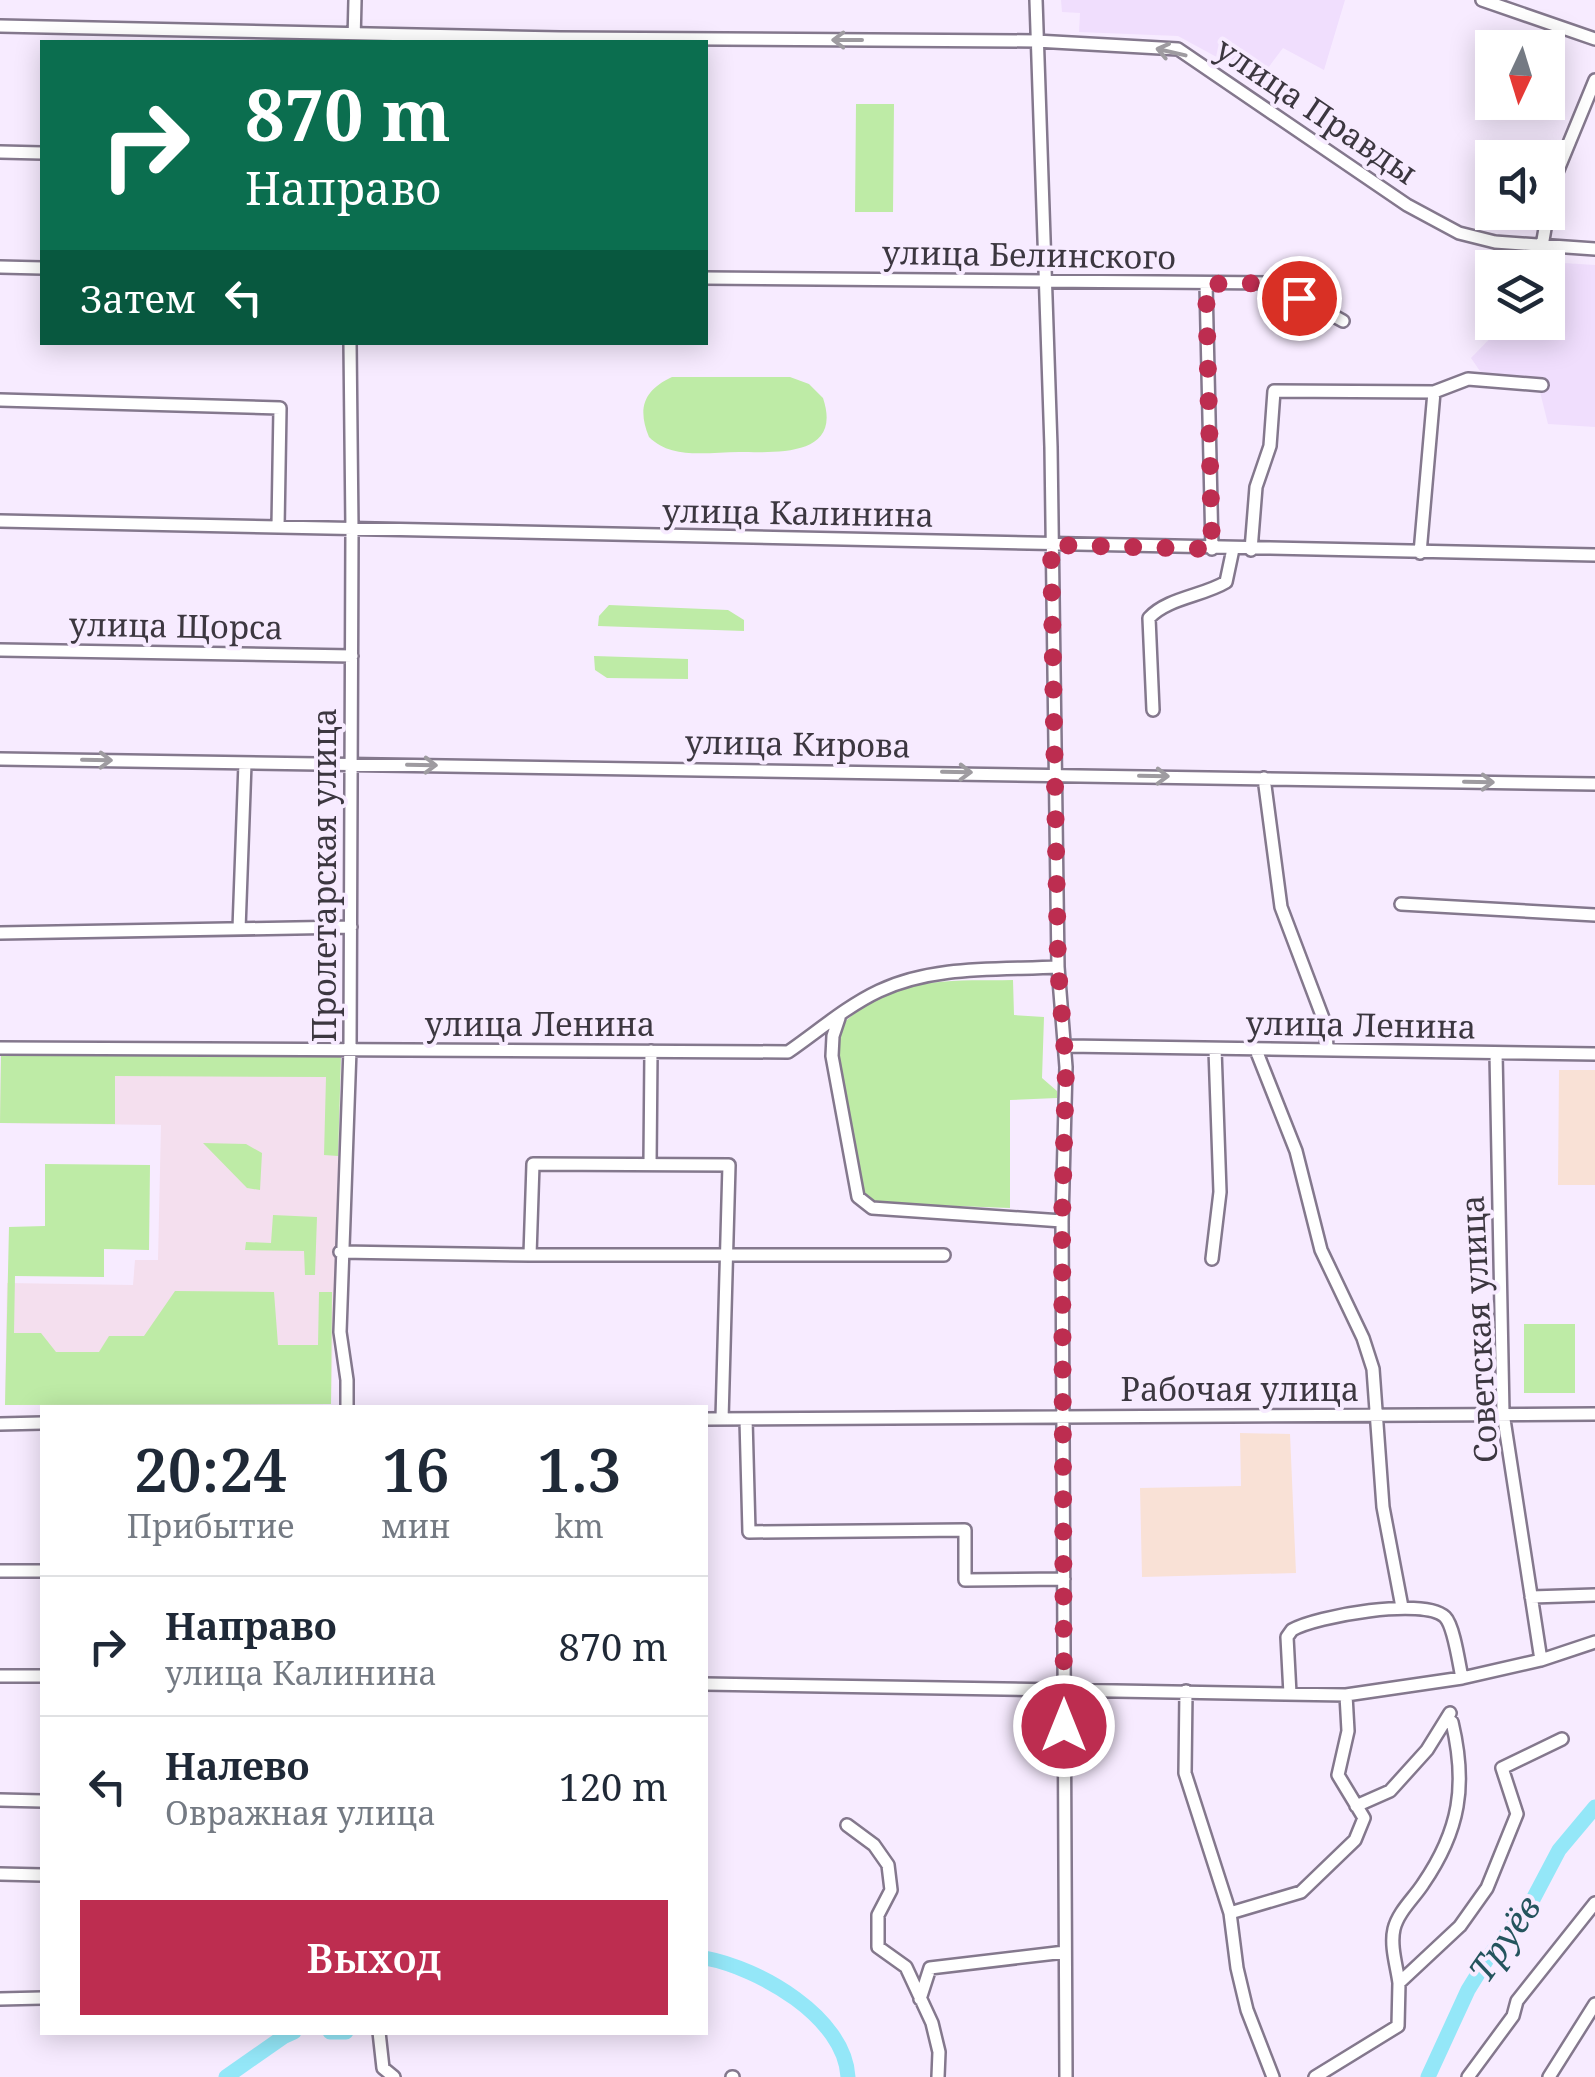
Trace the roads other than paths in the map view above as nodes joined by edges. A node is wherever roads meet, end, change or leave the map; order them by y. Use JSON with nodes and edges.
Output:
{"nodes":[{"id":1,"x":354,"y":0,"type":"edge"},
{"id":2,"x":1036,"y":0,"type":"edge"},
{"id":3,"x":1482,"y":0,"type":"edge"},
{"id":4,"x":0,"y":26,"type":"edge"},
{"id":5,"x":354,"y":39,"type":"edge"},
{"id":6,"x":1595,"y":39,"type":"edge"},
{"id":7,"x":581,"y":40,"type":"edge"},
{"id":8,"x":708,"y":41,"type":"edge"},
{"id":9,"x":1036,"y":42,"type":"junction"},
{"id":10,"x":1595,"y":80,"type":"edge"},
{"id":11,"x":0,"y":152,"type":"edge"},
{"id":12,"x":40,"y":153,"type":"edge"},
{"id":13,"x":1542,"y":246,"type":"junction"},
{"id":14,"x":1595,"y":249,"type":"edge"},
{"id":15,"x":0,"y":267,"type":"edge"},
{"id":16,"x":40,"y":268,"type":"edge"},
{"id":17,"x":708,"y":278,"type":"edge"},
{"id":18,"x":1044,"y":280,"type":"junction"},
{"id":19,"x":1206,"y":284,"type":"junction"},
{"id":20,"x":1343,"y":321,"type":"dead end"},
{"id":21,"x":350,"y":345,"type":"edge"},
{"id":22,"x":1542,"y":385,"type":"dead end"},
{"id":23,"x":1434,"y":392,"type":"junction"},
{"id":24,"x":0,"y":400,"type":"edge"},
{"id":25,"x":0,"y":522,"type":"edge"},
{"id":26,"x":278,"y":527,"type":"junction"},
{"id":27,"x":352,"y":530,"type":"junction"},
{"id":28,"x":1051,"y":545,"type":"junction"},
{"id":29,"x":1212,"y":549,"type":"junction"},
{"id":30,"x":1233,"y":550,"type":"junction"},
{"id":31,"x":1251,"y":550,"type":"junction"},
{"id":32,"x":1420,"y":553,"type":"junction"},
{"id":33,"x":1595,"y":555,"type":"edge"},
{"id":34,"x":0,"y":650,"type":"edge"},
{"id":35,"x":352,"y":656,"type":"junction"},
{"id":36,"x":1153,"y":710,"type":"dead end"},
{"id":37,"x":0,"y":758,"type":"edge"},
{"id":38,"x":245,"y":762,"type":"junction"},
{"id":39,"x":351,"y":764,"type":"junction"},
{"id":40,"x":1056,"y":774,"type":"junction"},
{"id":41,"x":1264,"y":778,"type":"junction"},
{"id":42,"x":1595,"y":784,"type":"edge"},
{"id":43,"x":1401,"y":904,"type":"dead end"},
{"id":44,"x":1595,"y":915,"type":"edge"},
{"id":45,"x":351,"y":927,"type":"junction"},
{"id":46,"x":239,"y":929,"type":"junction"},
{"id":47,"x":0,"y":933,"type":"edge"},
{"id":48,"x":1058,"y":967,"type":"junction"},
{"id":49,"x":839,"y":1017,"type":"junction"},
{"id":50,"x":1066,"y":1046,"type":"junction"},
{"id":51,"x":0,"y":1048,"type":"edge"},
{"id":52,"x":350,"y":1049,"type":"junction"},
{"id":53,"x":1216,"y":1049,"type":"junction"},
{"id":54,"x":1256,"y":1050,"type":"junction"},
{"id":55,"x":1327,"y":1050,"type":"junction"},
{"id":56,"x":651,"y":1051,"type":"junction"},
{"id":57,"x":1496,"y":1053,"type":"junction"},
{"id":58,"x":1595,"y":1054,"type":"edge"},
{"id":59,"x":650,"y":1164,"type":"junction"},
{"id":60,"x":1062,"y":1221,"type":"junction"},
{"id":61,"x":340,"y":1252,"type":"junction"},
{"id":62,"x":530,"y":1255,"type":"junction"},
{"id":63,"x":944,"y":1255,"type":"dead end"},
{"id":64,"x":726,"y":1256,"type":"junction"},
{"id":65,"x":1212,"y":1259,"type":"dead end"},
{"id":66,"x":347,"y":1405,"type":"edge"},
{"id":67,"x":1503,"y":1414,"type":"junction"},
{"id":68,"x":1595,"y":1414,"type":"edge"},
{"id":69,"x":1064,"y":1416,"type":"junction"},
{"id":70,"x":1375,"y":1416,"type":"junction"},
{"id":71,"x":708,"y":1419,"type":"edge"},
{"id":72,"x":722,"y":1419,"type":"junction"},
{"id":73,"x":746,"y":1419,"type":"junction"},
{"id":74,"x":40,"y":1423,"type":"edge"},
{"id":75,"x":0,"y":1424,"type":"edge"},
{"id":76,"x":0,"y":1571,"type":"edge"},
{"id":77,"x":40,"y":1571,"type":"edge"},
{"id":78,"x":1064,"y":1579,"type":"junction"},
{"id":79,"x":1595,"y":1595,"type":"edge"},
{"id":80,"x":1531,"y":1597,"type":"junction"},
{"id":81,"x":1402,"y":1608,"type":"junction"},
{"id":82,"x":1595,"y":1642,"type":"edge"},
{"id":83,"x":1541,"y":1660,"type":"junction"},
{"id":84,"x":0,"y":1676,"type":"edge"},
{"id":85,"x":40,"y":1676,"type":"edge"},
{"id":86,"x":1462,"y":1678,"type":"junction"},
{"id":87,"x":708,"y":1684,"type":"edge"},
{"id":88,"x":1064,"y":1689,"type":"junction"},
{"id":89,"x":1186,"y":1692,"type":"junction"},
{"id":90,"x":1290,"y":1694,"type":"junction"},
{"id":91,"x":1346,"y":1695,"type":"junction"},
{"id":92,"x":1562,"y":1739,"type":"dead end"},
{"id":93,"x":0,"y":1800,"type":"edge"},
{"id":94,"x":40,"y":1800,"type":"edge"},
{"id":95,"x":1356,"y":1806,"type":"junction"},
{"id":96,"x":847,"y":1825,"type":"dead end"},
{"id":97,"x":0,"y":1874,"type":"edge"},
{"id":98,"x":40,"y":1875,"type":"edge"},
{"id":99,"x":1595,"y":1903,"type":"edge"},
{"id":100,"x":1230,"y":1913,"type":"junction"},
{"id":101,"x":1065,"y":1952,"type":"junction"},
{"id":102,"x":1399,"y":1983,"type":"junction"},
{"id":103,"x":0,"y":1998,"type":"edge"},
{"id":104,"x":40,"y":1998,"type":"edge"},
{"id":105,"x":920,"y":1998,"type":"junction"},
{"id":106,"x":1595,"y":2004,"type":"edge"},
{"id":107,"x":380,"y":2039,"type":"edge"},
{"id":108,"x":394,"y":2077,"type":"edge"},
{"id":109,"x":938,"y":2077,"type":"edge"},
{"id":110,"x":1066,"y":2077,"type":"edge"},
{"id":111,"x":1272,"y":2077,"type":"edge"},
{"id":112,"x":1315,"y":2077,"type":"edge"},
{"id":113,"x":1468,"y":2077,"type":"edge"},
{"id":114,"x":1550,"y":2077,"type":"edge"}],
"edges":[{"from":1,"to":5,"type":"street"},
{"from":2,"to":9,"type":"street"},
{"from":3,"to":6,"type":"street"},
{"from":4,"to":5,"type":"street","name":"улица Правды"},
{"from":7,"to":5,"type":"street","name":"улица Правды","one_way":true},
{"from":9,"to":8,"type":"street","name":"улица Правды","one_way":true},
{"from":13,"to":9,"type":"street","name":"улица Правды","one_way":true},
{"from":9,"to":18,"type":"street"},
{"from":10,"to":13,"type":"street"},
{"from":11,"to":12,"type":"street"},
{"from":13,"to":14,"type":"street"},
{"from":15,"to":16,"type":"street"},
{"from":17,"to":18,"type":"street","name":"улица Белинского"},
{"from":18,"to":19,"type":"street","name":"улица Белинского"},
{"from":18,"to":28,"type":"street"},
{"from":19,"to":20,"type":"street","name":"улица Белинского"},
{"from":19,"to":29,"type":"street"},
{"from":21,"to":27,"type":"street","name":"Пролетарская улица"},
{"from":22,"to":23,"type":"street"},
{"from":23,"to":31,"type":"street"},
{"from":23,"to":32,"type":"street"},
{"from":24,"to":26,"type":"street"},
{"from":25,"to":26,"type":"street","name":"улица Калинина"},
{"from":26,"to":27,"type":"street","name":"улица Калинина"},
{"from":27,"to":28,"type":"street","name":"улица Калинина"},
{"from":27,"to":35,"type":"street","name":"Пролетарская улица"},
{"from":28,"to":29,"type":"street","name":"улица Калинина"},
{"from":28,"to":40,"type":"street"},
{"from":29,"to":30,"type":"street","name":"улица Калинина"},
{"from":30,"to":31,"type":"street","name":"улица Калинина"},
{"from":30,"to":36,"type":"street"},
{"from":31,"to":32,"type":"street","name":"улица Калинина"},
{"from":32,"to":33,"type":"street","name":"улица Калинина"},
{"from":34,"to":35,"type":"street","name":"улица Щорса"},
{"from":35,"to":39,"type":"street","name":"Пролетарская улица"},
{"from":37,"to":38,"type":"street","name":"улица Кирова","one_way":true},
{"from":38,"to":39,"type":"street","name":"улица Кирова"},
{"from":38,"to":46,"type":"street"},
{"from":39,"to":40,"type":"street","name":"улица Кирова","one_way":true},
{"from":39,"to":45,"type":"street","name":"Пролетарская улица"},
{"from":40,"to":41,"type":"street","name":"улица Кирова","one_way":true},
{"from":40,"to":48,"type":"street"},
{"from":41,"to":42,"type":"street","name":"улица Кирова","one_way":true},
{"from":41,"to":55,"type":"street"},
{"from":43,"to":44,"type":"street"},
{"from":45,"to":46,"type":"street"},
{"from":45,"to":52,"type":"street","name":"Пролетарская улица"},
{"from":46,"to":47,"type":"street"},
{"from":48,"to":49,"type":"street","name":"улица Ленина"},
{"from":48,"to":50,"type":"street"},
{"from":49,"to":56,"type":"street","name":"улица Ленина"},
{"from":49,"to":60,"type":"street"},
{"from":50,"to":53,"type":"street","name":"улица Ленина"},
{"from":50,"to":60,"type":"street"},
{"from":51,"to":52,"type":"street","name":"улица Ленина"},
{"from":52,"to":56,"type":"street","name":"улица Ленина"},
{"from":52,"to":61,"type":"street","name":"Пролетарская улица"},
{"from":53,"to":54,"type":"street","name":"улица Ленина"},
{"from":53,"to":65,"type":"street"},
{"from":54,"to":55,"type":"street","name":"улица Ленина"},
{"from":54,"to":70,"type":"street"},
{"from":55,"to":57,"type":"street","name":"улица Ленина"},
{"from":56,"to":59,"type":"street"},
{"from":57,"to":58,"type":"street","name":"улица Ленина"},
{"from":57,"to":67,"type":"street","name":"Советская улица"},
{"from":59,"to":62,"type":"street"},
{"from":59,"to":64,"type":"street"},
{"from":60,"to":69,"type":"street"},
{"from":61,"to":62,"type":"street"},
{"from":61,"to":66,"type":"street","name":"Пролетарская улица"},
{"from":62,"to":64,"type":"street"},
{"from":63,"to":64,"type":"street"},
{"from":64,"to":72,"type":"street"},
{"from":67,"to":68,"type":"street","name":"Рабочая улица"},
{"from":67,"to":70,"type":"street","name":"Рабочая улица"},
{"from":67,"to":80,"type":"street","name":"Советская улица"},
{"from":69,"to":70,"type":"street","name":"Рабочая улица"},
{"from":69,"to":73,"type":"street","name":"Рабочая улица"},
{"from":69,"to":78,"type":"street"},
{"from":70,"to":81,"type":"street"},
{"from":71,"to":72,"type":"street","name":"Рабочая улица"},
{"from":72,"to":73,"type":"street","name":"Рабочая улица"},
{"from":73,"to":78,"type":"street"},
{"from":74,"to":75,"type":"street"},
{"from":76,"to":77,"type":"street"},
{"from":78,"to":88,"type":"street"},
{"from":79,"to":80,"type":"street"},
{"from":80,"to":83,"type":"street","name":"Советская улица"},
{"from":81,"to":86,"type":"street"},
{"from":81,"to":90,"type":"street"},
{"from":82,"to":83,"type":"street"},
{"from":83,"to":86,"type":"street"},
{"from":84,"to":85,"type":"street"},
{"from":86,"to":91,"type":"street"},
{"from":87,"to":88,"type":"street"},
{"from":88,"to":89,"type":"street"},
{"from":88,"to":101,"type":"street"},
{"from":89,"to":90,"type":"street"},
{"from":89,"to":100,"type":"street"},
{"from":90,"to":91,"type":"street"},
{"from":91,"to":95,"type":"street"},
{"from":92,"to":102,"type":"street"},
{"from":93,"to":94,"type":"street"},
{"from":95,"to":100,"type":"street"},
{"from":95,"to":102,"type":"street"},
{"from":96,"to":105,"type":"street"},
{"from":97,"to":98,"type":"street"},
{"from":99,"to":113,"type":"street"},
{"from":100,"to":111,"type":"street"},
{"from":101,"to":105,"type":"street"},
{"from":101,"to":110,"type":"street"},
{"from":102,"to":112,"type":"street"},
{"from":103,"to":104,"type":"street"},
{"from":105,"to":109,"type":"street"},
{"from":106,"to":114,"type":"street"},
{"from":107,"to":108,"type":"street"}]}
